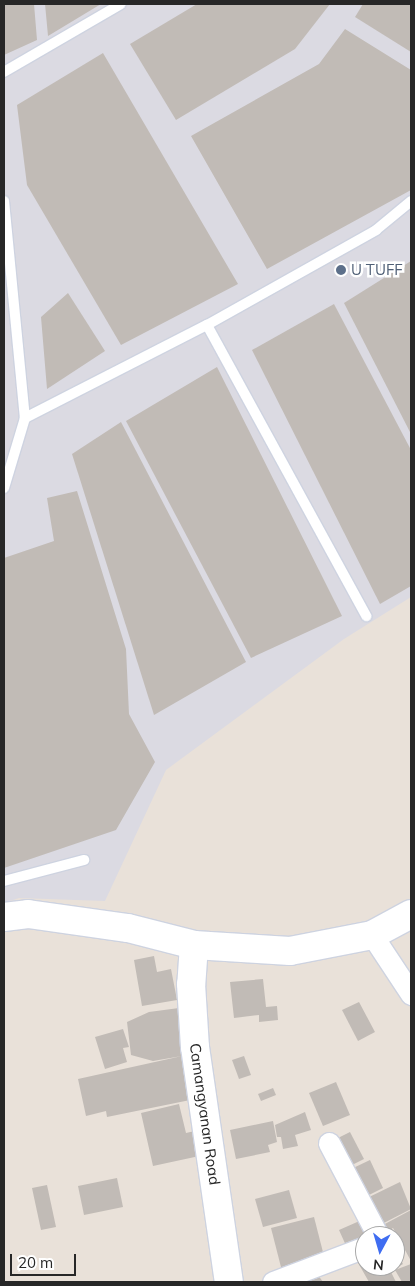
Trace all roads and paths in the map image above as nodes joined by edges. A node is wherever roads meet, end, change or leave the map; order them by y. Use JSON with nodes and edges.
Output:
{"nodes":[{"id":1,"x":121,"y":4,"type":"edge"},
{"id":2,"x":4,"y":72,"type":"edge"},
{"id":3,"x":4,"y":201,"type":"edge"},
{"id":4,"x":411,"y":201,"type":"edge"},
{"id":5,"x":207,"y":325,"type":"junction"},
{"id":6,"x":25,"y":418,"type":"junction"},
{"id":7,"x":4,"y":488,"type":"edge"},
{"id":8,"x":366,"y":616,"type":"dead end"},
{"id":9,"x":84,"y":860,"type":"dead end"},
{"id":10,"x":4,"y":881,"type":"edge"},
{"id":11,"x":411,"y":914,"type":"edge"},
{"id":12,"x":4,"y":917,"type":"edge"},
{"id":13,"x":372,"y":935,"type":"junction"},
{"id":14,"x":194,"y":946,"type":"junction"},
{"id":15,"x":411,"y":994,"type":"edge"},
{"id":16,"x":329,"y":1143,"type":"dead end"},
{"id":17,"x":373,"y":1226,"type":"edge"},
{"id":18,"x":355,"y":1251,"type":"edge"},
{"id":19,"x":229,"y":1282,"type":"edge"},
{"id":20,"x":273,"y":1282,"type":"edge"}],
"edges":[{"from":1,"to":2,"type":"lane"},
{"from":3,"to":6,"type":"lane"},
{"from":4,"to":5,"type":"lane"},
{"from":5,"to":6,"type":"lane"},
{"from":5,"to":8,"type":"lane"},
{"from":6,"to":7,"type":"lane"},
{"from":9,"to":10,"type":"lane"},
{"from":11,"to":13,"type":"street"},
{"from":12,"to":14,"type":"street"},
{"from":13,"to":14,"type":"street"},
{"from":13,"to":15,"type":"street"},
{"from":14,"to":19,"type":"street","name":"Camangyanan Road"},
{"from":16,"to":17,"type":"street"},
{"from":18,"to":20,"type":"street"}]}
